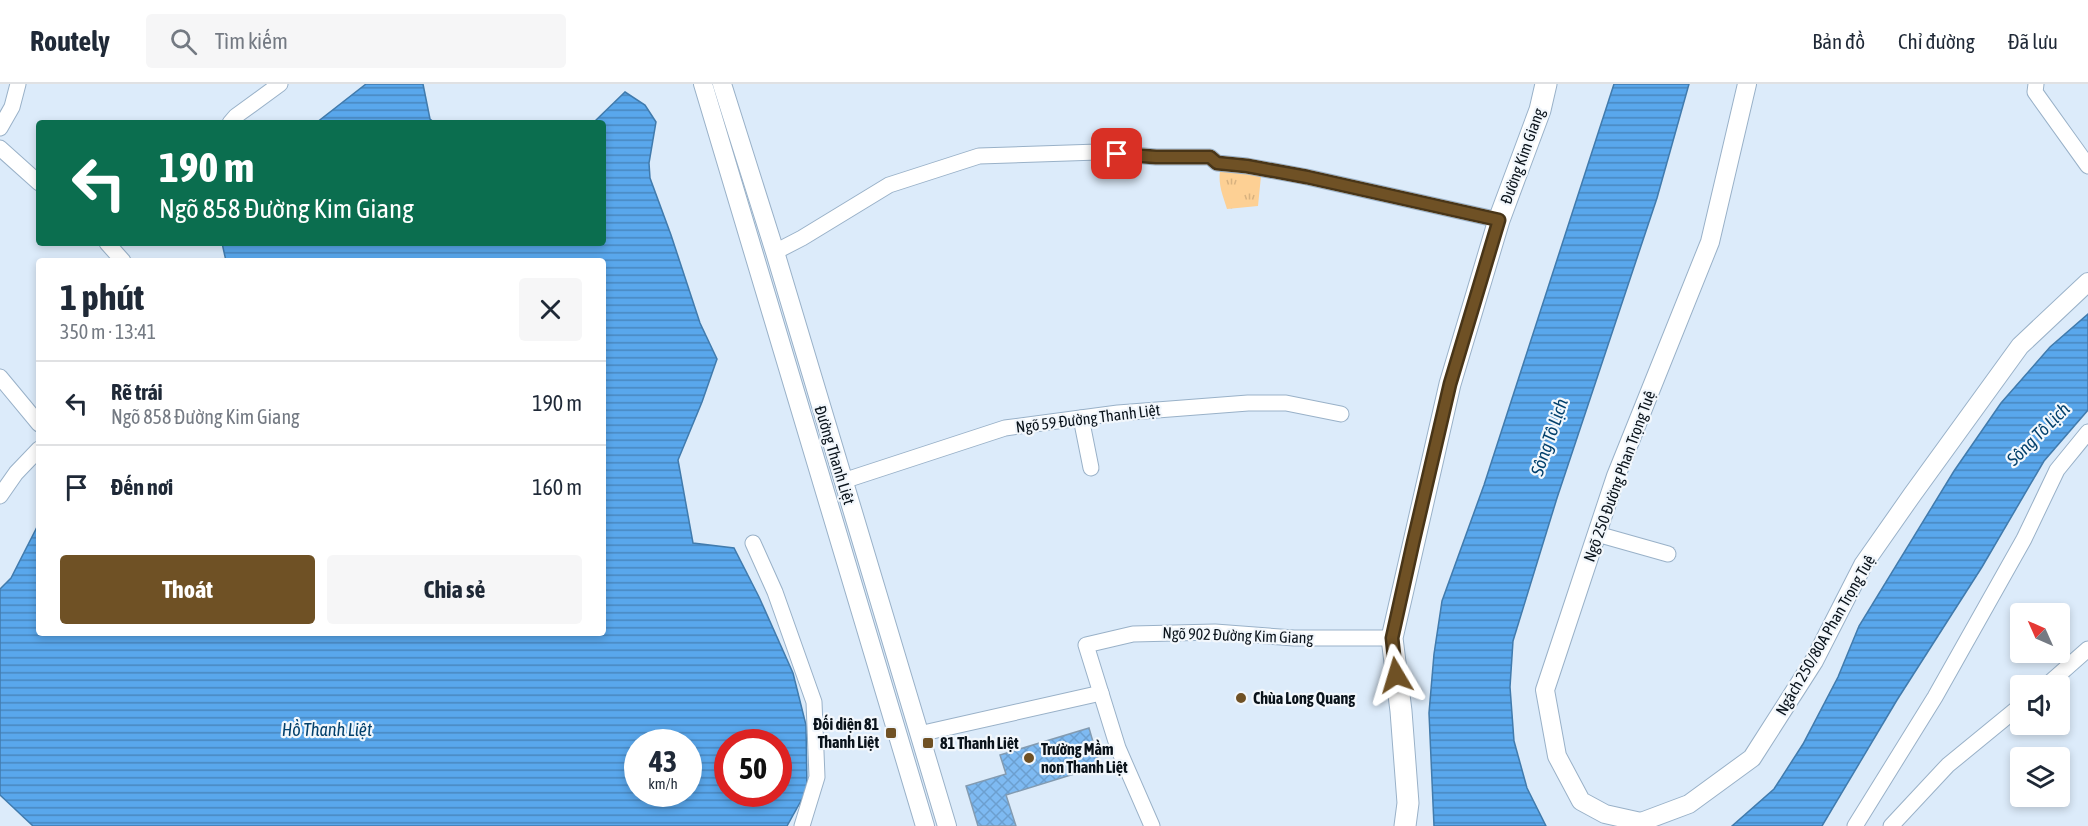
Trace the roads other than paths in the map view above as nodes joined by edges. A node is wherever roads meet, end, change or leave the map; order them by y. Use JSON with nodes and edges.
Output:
{"nodes":[{"id":1,"x":18,"y":84,"type":"edge"},
{"id":2,"x":280,"y":84,"type":"edge"},
{"id":3,"x":703,"y":84,"type":"edge"},
{"id":4,"x":722,"y":84,"type":"edge"},
{"id":5,"x":1546,"y":84,"type":"edge"},
{"id":6,"x":1746,"y":84,"type":"edge"},
{"id":7,"x":2036,"y":84,"type":"edge"},
{"id":8,"x":233,"y":120,"type":"edge"},
{"id":9,"x":0,"y":128,"type":"edge"},
{"id":10,"x":0,"y":148,"type":"edge"},
{"id":11,"x":2088,"y":166,"type":"edge"},
{"id":12,"x":36,"y":180,"type":"edge"},
{"id":13,"x":1499,"y":220,"type":"junction"},
{"id":14,"x":775,"y":252,"type":"junction"},
{"id":15,"x":2088,"y":282,"type":"edge"},
{"id":16,"x":0,"y":377,"type":"edge"},
{"id":17,"x":1341,"y":414,"type":"dead end"},
{"id":18,"x":1081,"y":418,"type":"junction"},
{"id":19,"x":36,"y":420,"type":"edge"},
{"id":20,"x":2088,"y":432,"type":"edge"},
{"id":21,"x":36,"y":452,"type":"edge"},
{"id":22,"x":1091,"y":468,"type":"dead end"},
{"id":23,"x":843,"y":481,"type":"junction"},
{"id":24,"x":0,"y":496,"type":"edge"},
{"id":25,"x":1597,"y":534,"type":"junction"},
{"id":26,"x":753,"y":543,"type":"dead end"},
{"id":27,"x":1668,"y":554,"type":"dead end"},
{"id":28,"x":1392,"y":638,"type":"junction"},
{"id":29,"x":2088,"y":649,"type":"edge"},
{"id":30,"x":2058,"y":675,"type":"edge"},
{"id":31,"x":1101,"y":693,"type":"junction"},
{"id":32,"x":2010,"y":714,"type":"edge"},
{"id":33,"x":919,"y":734,"type":"junction"},
{"id":34,"x":1640,"y":824,"type":"edge"},
{"id":35,"x":802,"y":826,"type":"edge"},
{"id":36,"x":925,"y":826,"type":"edge"},
{"id":37,"x":947,"y":826,"type":"edge"},
{"id":38,"x":1152,"y":826,"type":"edge"},
{"id":39,"x":1405,"y":826,"type":"edge"},
{"id":40,"x":1854,"y":826,"type":"edge"},
{"id":41,"x":1891,"y":826,"type":"edge"}],
"edges":[{"from":1,"to":9,"type":"street"},
{"from":2,"to":8,"type":"street"},
{"from":3,"to":36,"type":"street","name":"Đường Thanh Liệt"},
{"from":4,"to":14,"type":"street","name":"Đường Thanh Liệt"},
{"from":5,"to":13,"type":"main road","name":"Đường Kim Giang"},
{"from":6,"to":25,"type":"street","name":"Ngõ 250 Đường Phan Trọng Tuệ"},
{"from":7,"to":11,"type":"street"},
{"from":10,"to":12,"type":"street"},
{"from":13,"to":14,"type":"street"},
{"from":13,"to":28,"type":"main road","name":"Đường Kim Giang"},
{"from":14,"to":23,"type":"street","name":"Đường Thanh Liệt"},
{"from":15,"to":34,"type":"street","name":"Ngách 250/80A Phan Trọng Tuệ"},
{"from":16,"to":19,"type":"street"},
{"from":17,"to":18,"type":"street","name":"Ngõ 59 Đường Thanh Liệt"},
{"from":18,"to":22,"type":"street"},
{"from":18,"to":23,"type":"street","name":"Ngõ 59 Đường Thanh Liệt"},
{"from":20,"to":40,"type":"street"},
{"from":21,"to":24,"type":"street"},
{"from":23,"to":33,"type":"street","name":"Đường Thanh Liệt"},
{"from":25,"to":27,"type":"street"},
{"from":25,"to":34,"type":"street","name":"Ngõ 250 Đường Phan Trọng Tuệ"},
{"from":26,"to":35,"type":"street"},
{"from":28,"to":31,"type":"street","name":"Ngõ 902 Đường Kim Giang"},
{"from":28,"to":39,"type":"main road","name":"Đường Kim Giang"},
{"from":29,"to":30,"type":"street"},
{"from":31,"to":33,"type":"street"},
{"from":31,"to":38,"type":"street"},
{"from":32,"to":41,"type":"street"},
{"from":33,"to":37,"type":"street","name":"Đường Thanh Liệt"}]}
